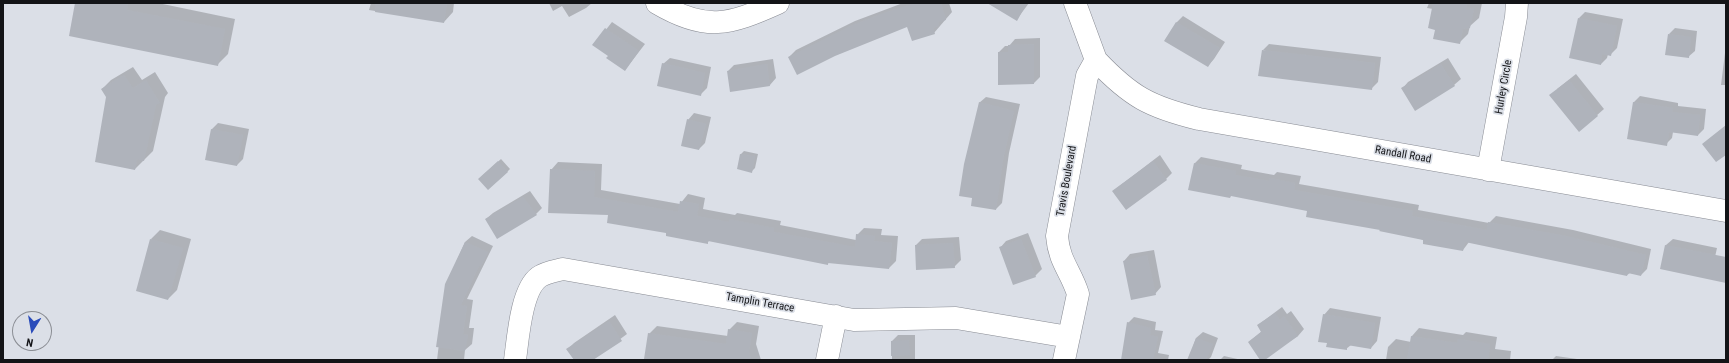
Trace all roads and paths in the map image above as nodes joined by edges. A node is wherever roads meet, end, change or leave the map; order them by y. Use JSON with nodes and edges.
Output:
{"nodes":[{"id":1,"x":657,"y":3,"type":"edge"},
{"id":2,"x":778,"y":3,"type":"edge"},
{"id":3,"x":1075,"y":3,"type":"edge"},
{"id":4,"x":1517,"y":3,"type":"edge"},
{"id":5,"x":1096,"y":60,"type":"junction"},
{"id":6,"x":1488,"y":170,"type":"junction"},
{"id":7,"x":1726,"y":212,"type":"edge"},
{"id":8,"x":836,"y":316,"type":"junction"},
{"id":9,"x":1069,"y":337,"type":"junction"},
{"id":10,"x":515,"y":360,"type":"edge"},
{"id":11,"x":827,"y":360,"type":"edge"},
{"id":12,"x":1064,"y":360,"type":"edge"}],
"edges":[{"from":1,"to":2,"type":"street"},
{"from":3,"to":5,"type":"street"},
{"from":4,"to":6,"type":"street","name":"Hurley Circle"},
{"from":5,"to":6,"type":"street","name":"Randall Road"},
{"from":5,"to":9,"type":"street","name":"Travis Boulevard"},
{"from":6,"to":7,"type":"street","name":"Randall Road"},
{"from":8,"to":9,"type":"street","name":"Tamplin Terrace"},
{"from":8,"to":10,"type":"street","name":"Tamplin Terrace"},
{"from":8,"to":11,"type":"street"},
{"from":9,"to":12,"type":"street","name":"Travis Boulevard"}]}
